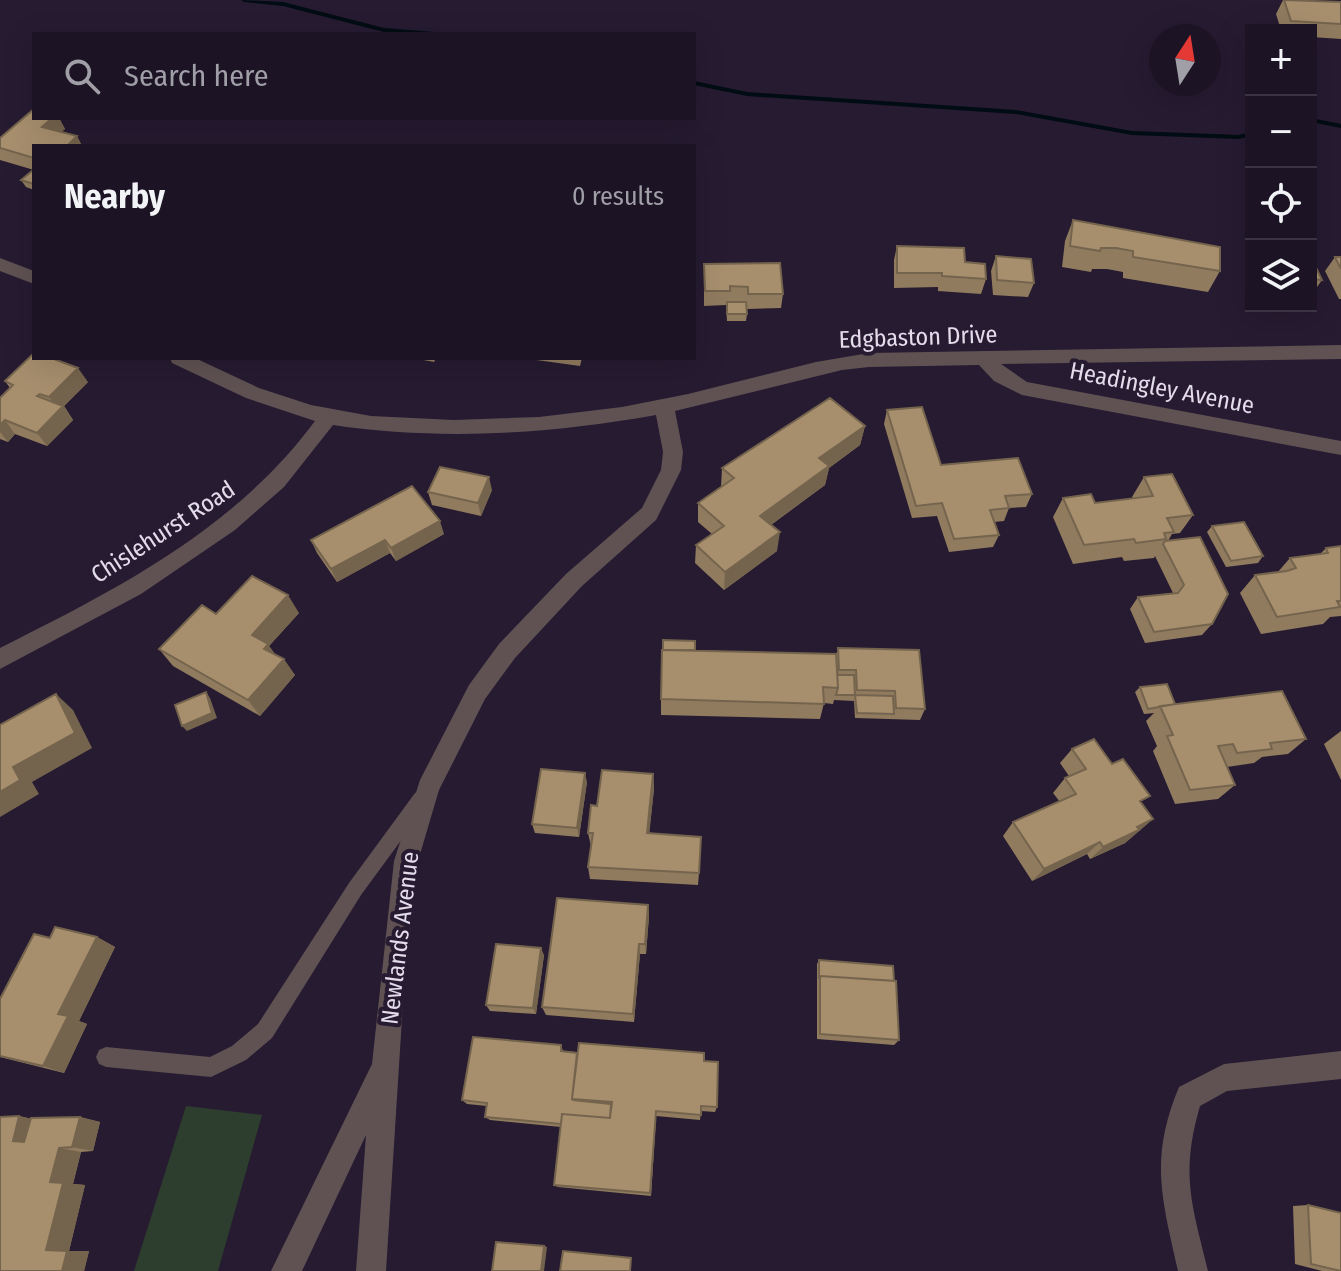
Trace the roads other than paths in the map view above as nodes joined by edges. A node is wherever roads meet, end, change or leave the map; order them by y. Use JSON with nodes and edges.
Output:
{"nodes":[{"id":1,"x":0,"y":264,"type":"edge"},
{"id":2,"x":32,"y":277,"type":"edge"},
{"id":3,"x":1341,"y":352,"type":"edge"},
{"id":4,"x":984,"y":358,"type":"junction"},
{"id":5,"x":183,"y":360,"type":"edge"},
{"id":6,"x":664,"y":406,"type":"junction"},
{"id":7,"x":328,"y":417,"type":"junction"},
{"id":8,"x":1341,"y":448,"type":"edge"},
{"id":9,"x":0,"y":659,"type":"edge"},
{"id":10,"x":428,"y":788,"type":"junction"},
{"id":11,"x":106,"y":1057,"type":"dead end"},
{"id":12,"x":386,"y":1063,"type":"junction"},
{"id":13,"x":1341,"y":1065,"type":"edge"},
{"id":14,"x":286,"y":1271,"type":"edge"},
{"id":15,"x":371,"y":1271,"type":"edge"},
{"id":16,"x":1193,"y":1271,"type":"edge"}],
"edges":[{"from":1,"to":2,"type":"street"},
{"from":3,"to":4,"type":"street","name":"Edgbaston Drive"},
{"from":4,"to":6,"type":"street","name":"Edgbaston Drive"},
{"from":4,"to":8,"type":"street","name":"Headingley Avenue"},
{"from":5,"to":7,"type":"street","name":"Edgbaston Drive"},
{"from":6,"to":7,"type":"street","name":"Edgbaston Drive"},
{"from":6,"to":10,"type":"street","name":"Newlands Avenue"},
{"from":7,"to":9,"type":"street","name":"Chislehurst Road"},
{"from":10,"to":11,"type":"lane"},
{"from":10,"to":12,"type":"street","name":"Newlands Avenue"},
{"from":12,"to":14,"type":"street"},
{"from":12,"to":15,"type":"street","name":"Newlands Avenue"},
{"from":13,"to":16,"type":"street"}]}
